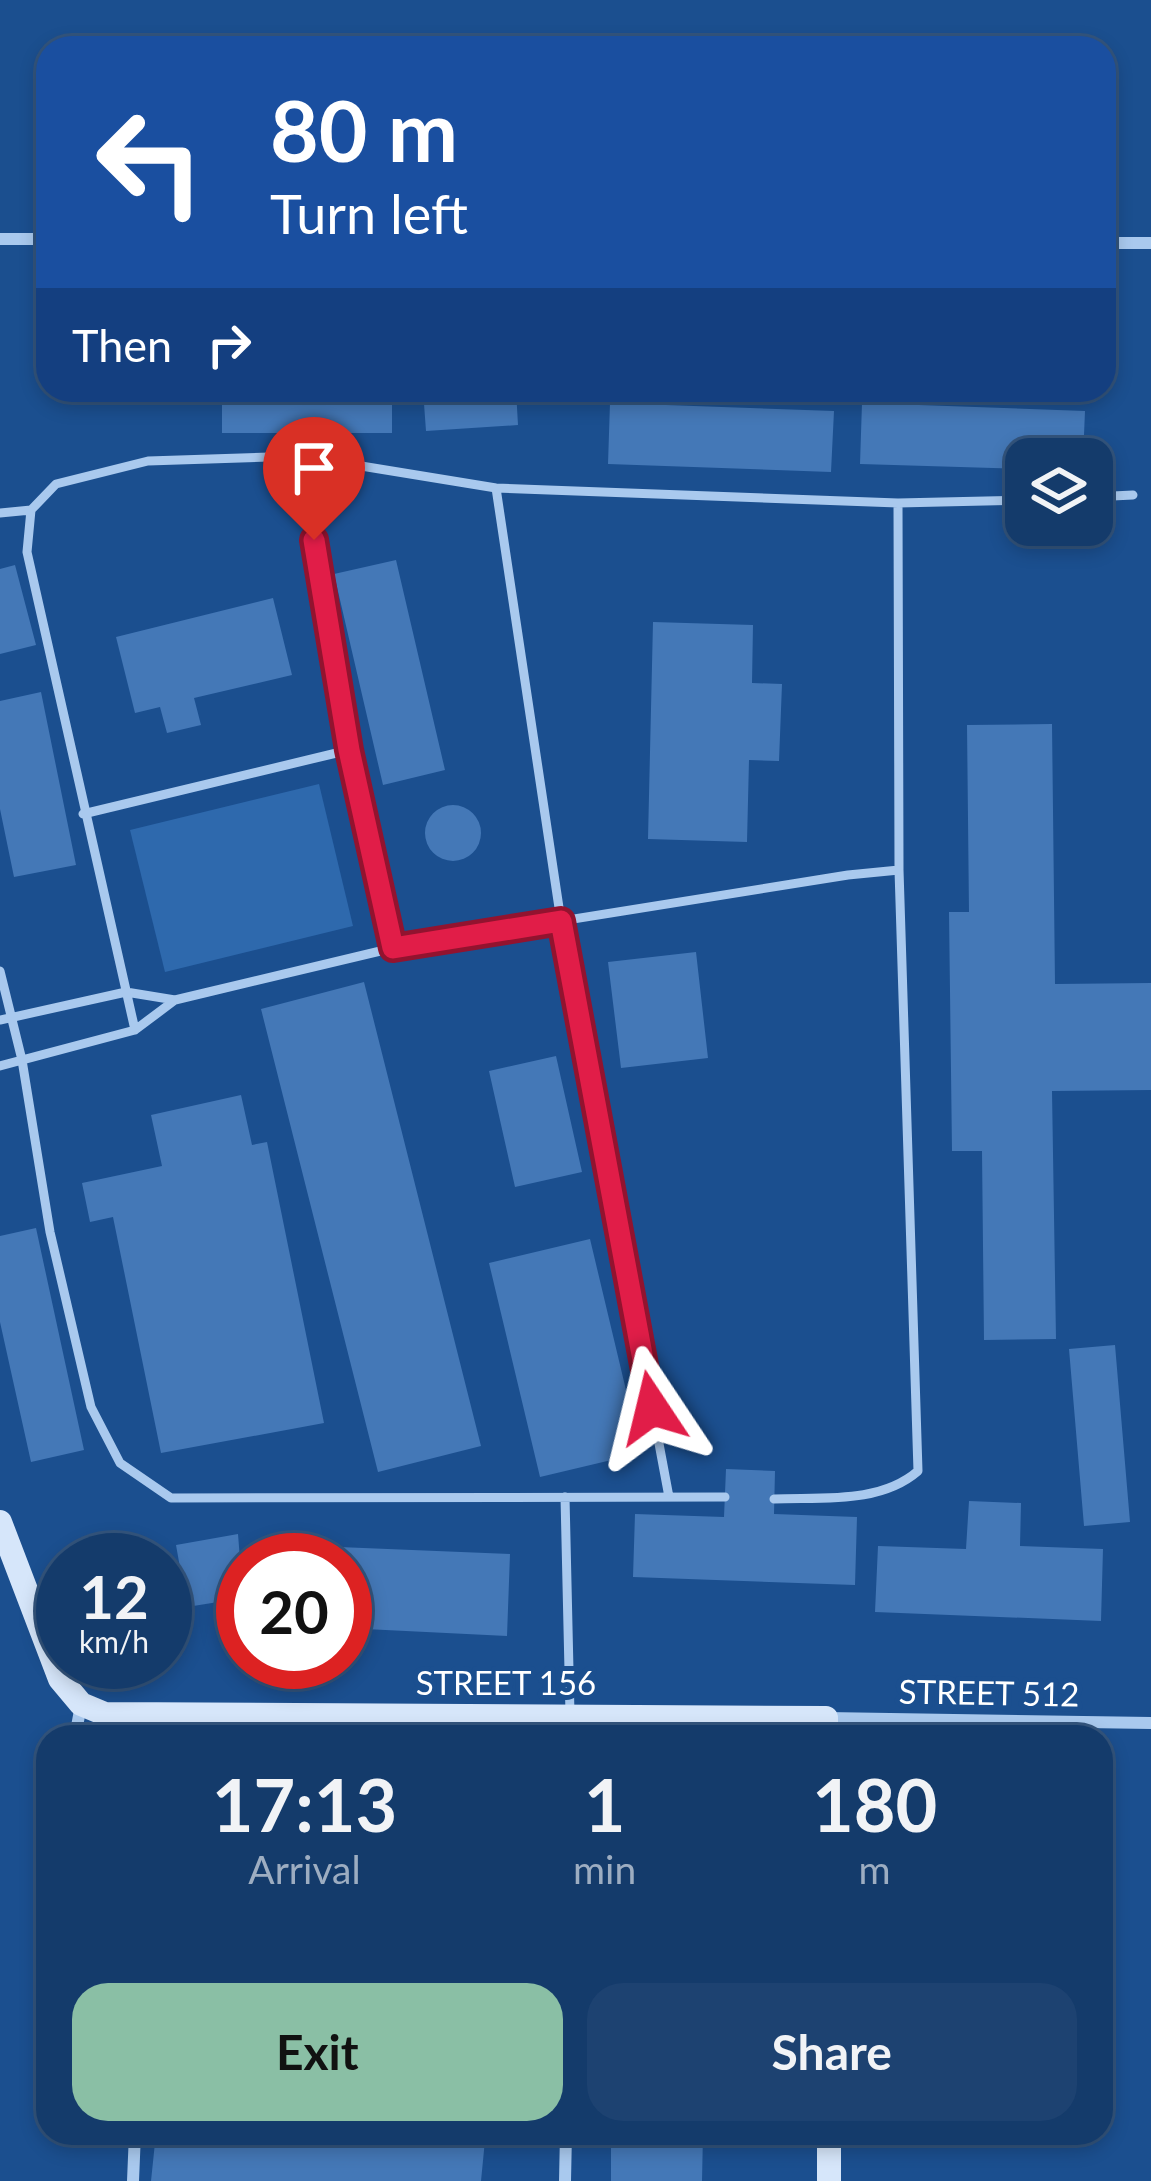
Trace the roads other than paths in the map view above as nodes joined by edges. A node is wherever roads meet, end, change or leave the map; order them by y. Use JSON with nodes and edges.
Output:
{"nodes":[{"id":1,"x":0,"y":239,"type":"edge"},
{"id":2,"x":36,"y":239,"type":"edge"},
{"id":3,"x":1116,"y":243,"type":"edge"},
{"id":4,"x":1151,"y":243,"type":"edge"},
{"id":5,"x":300,"y":456,"type":"junction"},
{"id":6,"x":496,"y":488,"type":"junction"},
{"id":7,"x":1133,"y":495,"type":"dead end"},
{"id":8,"x":1113,"y":496,"type":"edge"},
{"id":9,"x":1005,"y":500,"type":"edge"},
{"id":10,"x":898,"y":502,"type":"junction"},
{"id":11,"x":31,"y":510,"type":"junction"},
{"id":12,"x":0,"y":513,"type":"edge"},
{"id":13,"x":349,"y":750,"type":"junction"},
{"id":14,"x":83,"y":814,"type":"junction"},
{"id":15,"x":899,"y":870,"type":"junction"},
{"id":16,"x":561,"y":921,"type":"junction"},
{"id":17,"x":393,"y":948,"type":"junction"},
{"id":18,"x":0,"y":971,"type":"edge"},
{"id":19,"x":126,"y":992,"type":"junction"},
{"id":20,"x":175,"y":1000,"type":"junction"},
{"id":21,"x":6,"y":1018,"type":"edge"},
{"id":22,"x":135,"y":1030,"type":"junction"},
{"id":23,"x":22,"y":1060,"type":"junction"},
{"id":24,"x":0,"y":1066,"type":"edge"},
{"id":25,"x":565,"y":1497,"type":"junction"},
{"id":26,"x":669,"y":1497,"type":"junction"},
{"id":27,"x":725,"y":1497,"type":"dead end"},
{"id":28,"x":774,"y":1499,"type":"dead end"},
{"id":29,"x":0,"y":1522,"type":"edge"},
{"id":30,"x":81,"y":1704,"type":"junction"},
{"id":31,"x":1151,"y":1723,"type":"edge"},
{"id":32,"x":77,"y":1725,"type":"edge"},
{"id":33,"x":498,"y":1725,"type":"edge"},
{"id":34,"x":570,"y":1725,"type":"edge"},
{"id":35,"x":988,"y":1725,"type":"edge"},
{"id":36,"x":134,"y":2145,"type":"edge"},
{"id":37,"x":566,"y":2145,"type":"edge"},
{"id":38,"x":829,"y":2145,"type":"edge"},
{"id":39,"x":133,"y":2181,"type":"edge"},
{"id":40,"x":565,"y":2181,"type":"edge"},
{"id":41,"x":829,"y":2181,"type":"edge"}],
"edges":[{"from":1,"to":2,"type":"street"},
{"from":3,"to":4,"type":"street"},
{"from":5,"to":6,"type":"lane"},
{"from":5,"to":11,"type":"lane"},
{"from":5,"to":13,"type":"lane"},
{"from":6,"to":10,"type":"lane"},
{"from":6,"to":16,"type":"lane"},
{"from":7,"to":8,"type":"lane"},
{"from":9,"to":10,"type":"lane"},
{"from":10,"to":15,"type":"lane"},
{"from":11,"to":12,"type":"lane"},
{"from":11,"to":14,"type":"lane"},
{"from":13,"to":14,"type":"lane"},
{"from":13,"to":17,"type":"lane"},
{"from":14,"to":19,"type":"lane"},
{"from":15,"to":16,"type":"lane"},
{"from":15,"to":28,"type":"lane"},
{"from":16,"to":17,"type":"lane"},
{"from":16,"to":26,"type":"lane"},
{"from":17,"to":20,"type":"lane"},
{"from":18,"to":21,"type":"lane"},
{"from":19,"to":20,"type":"lane"},
{"from":19,"to":21,"type":"lane"},
{"from":19,"to":22,"type":"lane"},
{"from":20,"to":22,"type":"lane"},
{"from":21,"to":23,"type":"lane"},
{"from":22,"to":23,"type":"lane"},
{"from":23,"to":24,"type":"lane"},
{"from":23,"to":25,"type":"lane"},
{"from":25,"to":26,"type":"lane"},
{"from":25,"to":34,"type":"lane"},
{"from":26,"to":27,"type":"lane"},
{"from":29,"to":30,"type":"street"},
{"from":30,"to":32,"type":"street"},
{"from":30,"to":33,"type":"street","name":"STREET 156"},
{"from":31,"to":35,"type":"street","name":"STREET 512"},
{"from":36,"to":39,"type":"street"},
{"from":37,"to":40,"type":"street"},
{"from":38,"to":41,"type":"street"}]}
